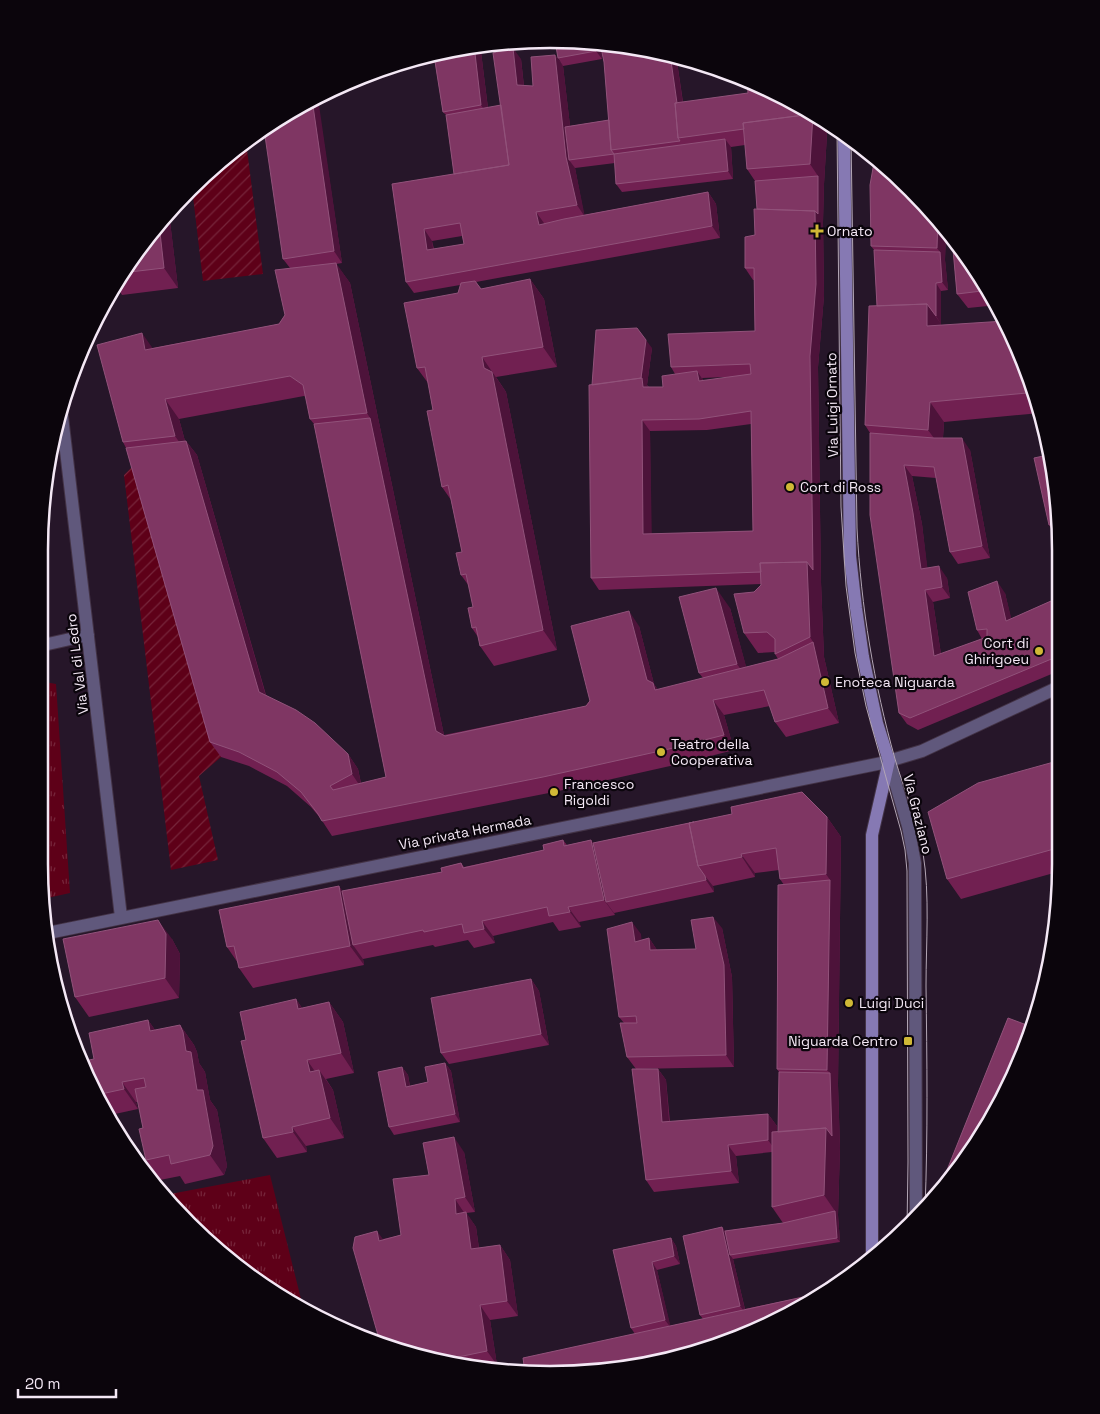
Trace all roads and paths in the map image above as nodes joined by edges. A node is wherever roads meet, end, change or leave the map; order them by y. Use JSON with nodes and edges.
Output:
{"nodes":[{"id":1,"x":844,"y":143,"type":"edge"},
{"id":2,"x":63,"y":427,"type":"edge"},
{"id":3,"x":88,"y":636,"type":"junction"},
{"id":4,"x":48,"y":644,"type":"edge"},
{"id":5,"x":1052,"y":690,"type":"edge"},
{"id":6,"x":889,"y":761,"type":"junction"},
{"id":7,"x":121,"y":917,"type":"junction"},
{"id":8,"x":52,"y":932,"type":"edge"},
{"id":9,"x":916,"y":1208,"type":"edge"},
{"id":10,"x":872,"y":1250,"type":"edge"}],
"edges":[{"from":1,"to":6,"type":"main road","name":"Via Luigi Ornato"},
{"from":2,"to":3,"type":"street","name":"Via Val di Ledro"},
{"from":3,"to":4,"type":"street"},
{"from":3,"to":7,"type":"street","name":"Via Val di Ledro"},
{"from":5,"to":6,"type":"street","name":"Via privata Hermada"},
{"from":6,"to":7,"type":"street","name":"Via privata Hermada"},
{"from":6,"to":9,"type":"street","name":"Via Graziano"},
{"from":6,"to":10,"type":"main road","name":"Via Graziano"},
{"from":7,"to":8,"type":"street","name":"Via privata Hermada"}]}
